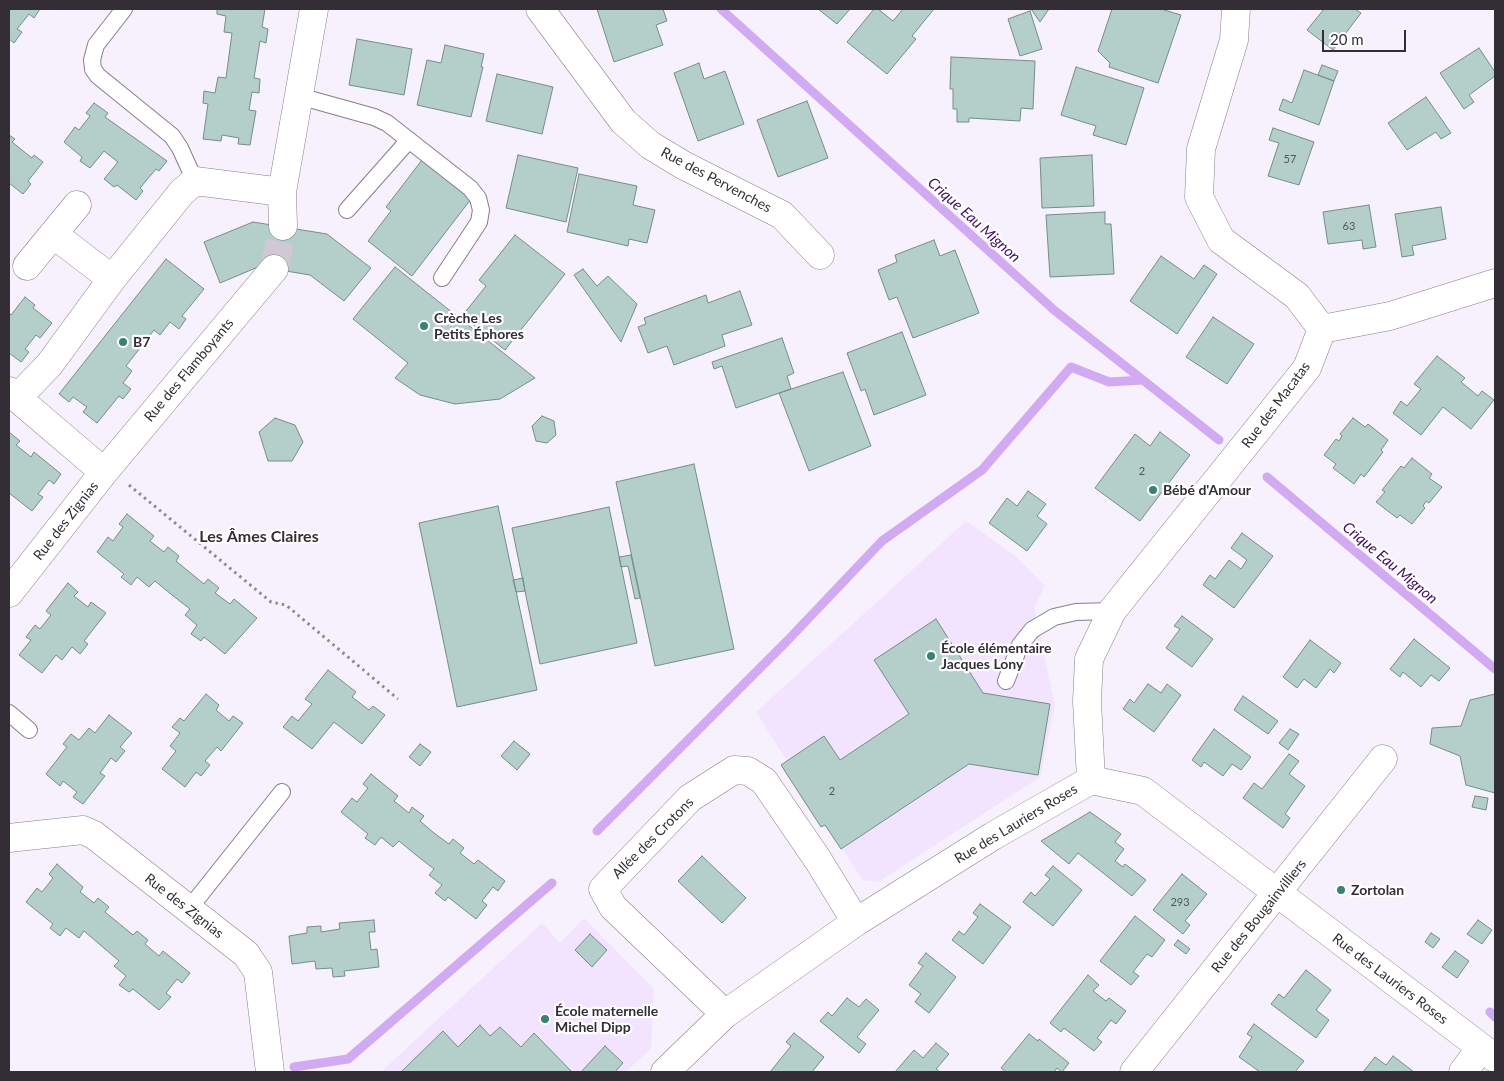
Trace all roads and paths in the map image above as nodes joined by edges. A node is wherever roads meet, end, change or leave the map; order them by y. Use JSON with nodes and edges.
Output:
{"nodes":[{"id":1,"x":124,"y":9,"type":"edge"},
{"id":2,"x":314,"y":9,"type":"edge"},
{"id":3,"x":540,"y":9,"type":"edge"},
{"id":4,"x":1236,"y":9,"type":"edge"},
{"id":5,"x":299,"y":99,"type":"junction"},
{"id":6,"x":409,"y":140,"type":"junction"},
{"id":7,"x":194,"y":181,"type":"junction"},
{"id":8,"x":282,"y":192,"type":"junction"},
{"id":9,"x":77,"y":204,"type":"dead end"},
{"id":10,"x":347,"y":210,"type":"dead end"},
{"id":11,"x":283,"y":226,"type":"tunnel mouth"},
{"id":12,"x":53,"y":234,"type":"junction"},
{"id":13,"x":820,"y":255,"type":"dead end"},
{"id":14,"x":27,"y":266,"type":"dead end"},
{"id":15,"x":274,"y":269,"type":"tunnel mouth"},
{"id":16,"x":442,"y":278,"type":"dead end"},
{"id":17,"x":112,"y":279,"type":"junction"},
{"id":18,"x":1495,"y":283,"type":"edge"},
{"id":19,"x":1322,"y":329,"type":"junction"},
{"id":20,"x":13,"y":394,"type":"edge"},
{"id":21,"x":104,"y":472,"type":"junction"},
{"id":22,"x":12,"y":582,"type":"edge"},
{"id":23,"x":1112,"y":611,"type":"junction"},
{"id":24,"x":1006,"y":681,"type":"dead end"},
{"id":25,"x":398,"y":700,"type":"dead end"},
{"id":26,"x":9,"y":713,"type":"edge"},
{"id":27,"x":29,"y":730,"type":"dead end"},
{"id":28,"x":1382,"y":759,"type":"dead end"},
{"id":29,"x":1091,"y":780,"type":"junction"},
{"id":30,"x":282,"y":792,"type":"dead end"},
{"id":31,"x":9,"y":838,"type":"edge"},
{"id":32,"x":1277,"y":894,"type":"junction"},
{"id":33,"x":188,"y":910,"type":"junction"},
{"id":34,"x":856,"y":922,"type":"junction"},
{"id":35,"x":726,"y":1014,"type":"junction"},
{"id":36,"x":1488,"y":1053,"type":"edge"},
{"id":37,"x":270,"y":1072,"type":"edge"},
{"id":38,"x":664,"y":1072,"type":"edge"},
{"id":39,"x":1134,"y":1072,"type":"edge"},
{"id":40,"x":1463,"y":1072,"type":"edge"}],
"edges":[{"from":1,"to":7,"type":"lane"},
{"from":2,"to":5,"type":"street"},
{"from":3,"to":13,"type":"street","name":"Rue des Pervenches"},
{"from":4,"to":19,"type":"street"},
{"from":5,"to":6,"type":"lane"},
{"from":5,"to":8,"type":"street"},
{"from":6,"to":10,"type":"lane"},
{"from":6,"to":16,"type":"lane"},
{"from":7,"to":8,"type":"street"},
{"from":7,"to":17,"type":"street"},
{"from":8,"to":11,"type":"street"},
{"from":9,"to":12,"type":"street"},
{"from":12,"to":14,"type":"street"},
{"from":12,"to":17,"type":"street"},
{"from":15,"to":21,"type":"street","name":"Rue des Flamboyants"},
{"from":17,"to":20,"type":"street"},
{"from":18,"to":19,"type":"street"},
{"from":19,"to":23,"type":"street","name":"Rue des Macatas"},
{"from":20,"to":21,"type":"street"},
{"from":21,"to":22,"type":"street","name":"Rue des Zignias"},
{"from":21,"to":25,"type":"path"},
{"from":23,"to":24,"type":"lane"},
{"from":23,"to":29,"type":"street","name":"Rue des Macatas"},
{"from":26,"to":27,"type":"lane"},
{"from":28,"to":32,"type":"street","name":"Rue des Bougainvilliers"},
{"from":29,"to":32,"type":"street","name":"Rue des Lauriers Roses"},
{"from":29,"to":34,"type":"street","name":"Rue des Lauriers Roses"},
{"from":30,"to":33,"type":"lane"},
{"from":31,"to":33,"type":"street","name":"Rue des Zignias"},
{"from":32,"to":36,"type":"street","name":"Rue des Lauriers Roses"},
{"from":32,"to":39,"type":"street","name":"Rue des Bougainvilliers"},
{"from":33,"to":37,"type":"street","name":"Rue des Zignias"},
{"from":34,"to":35,"type":"street","name":"Rue des Lauriers Roses"},
{"from":34,"to":35,"type":"street","name":"Allée des Crotons"},
{"from":35,"to":38,"type":"street","name":"Rue des Lauriers Roses"},
{"from":36,"to":40,"type":"street"}]}
